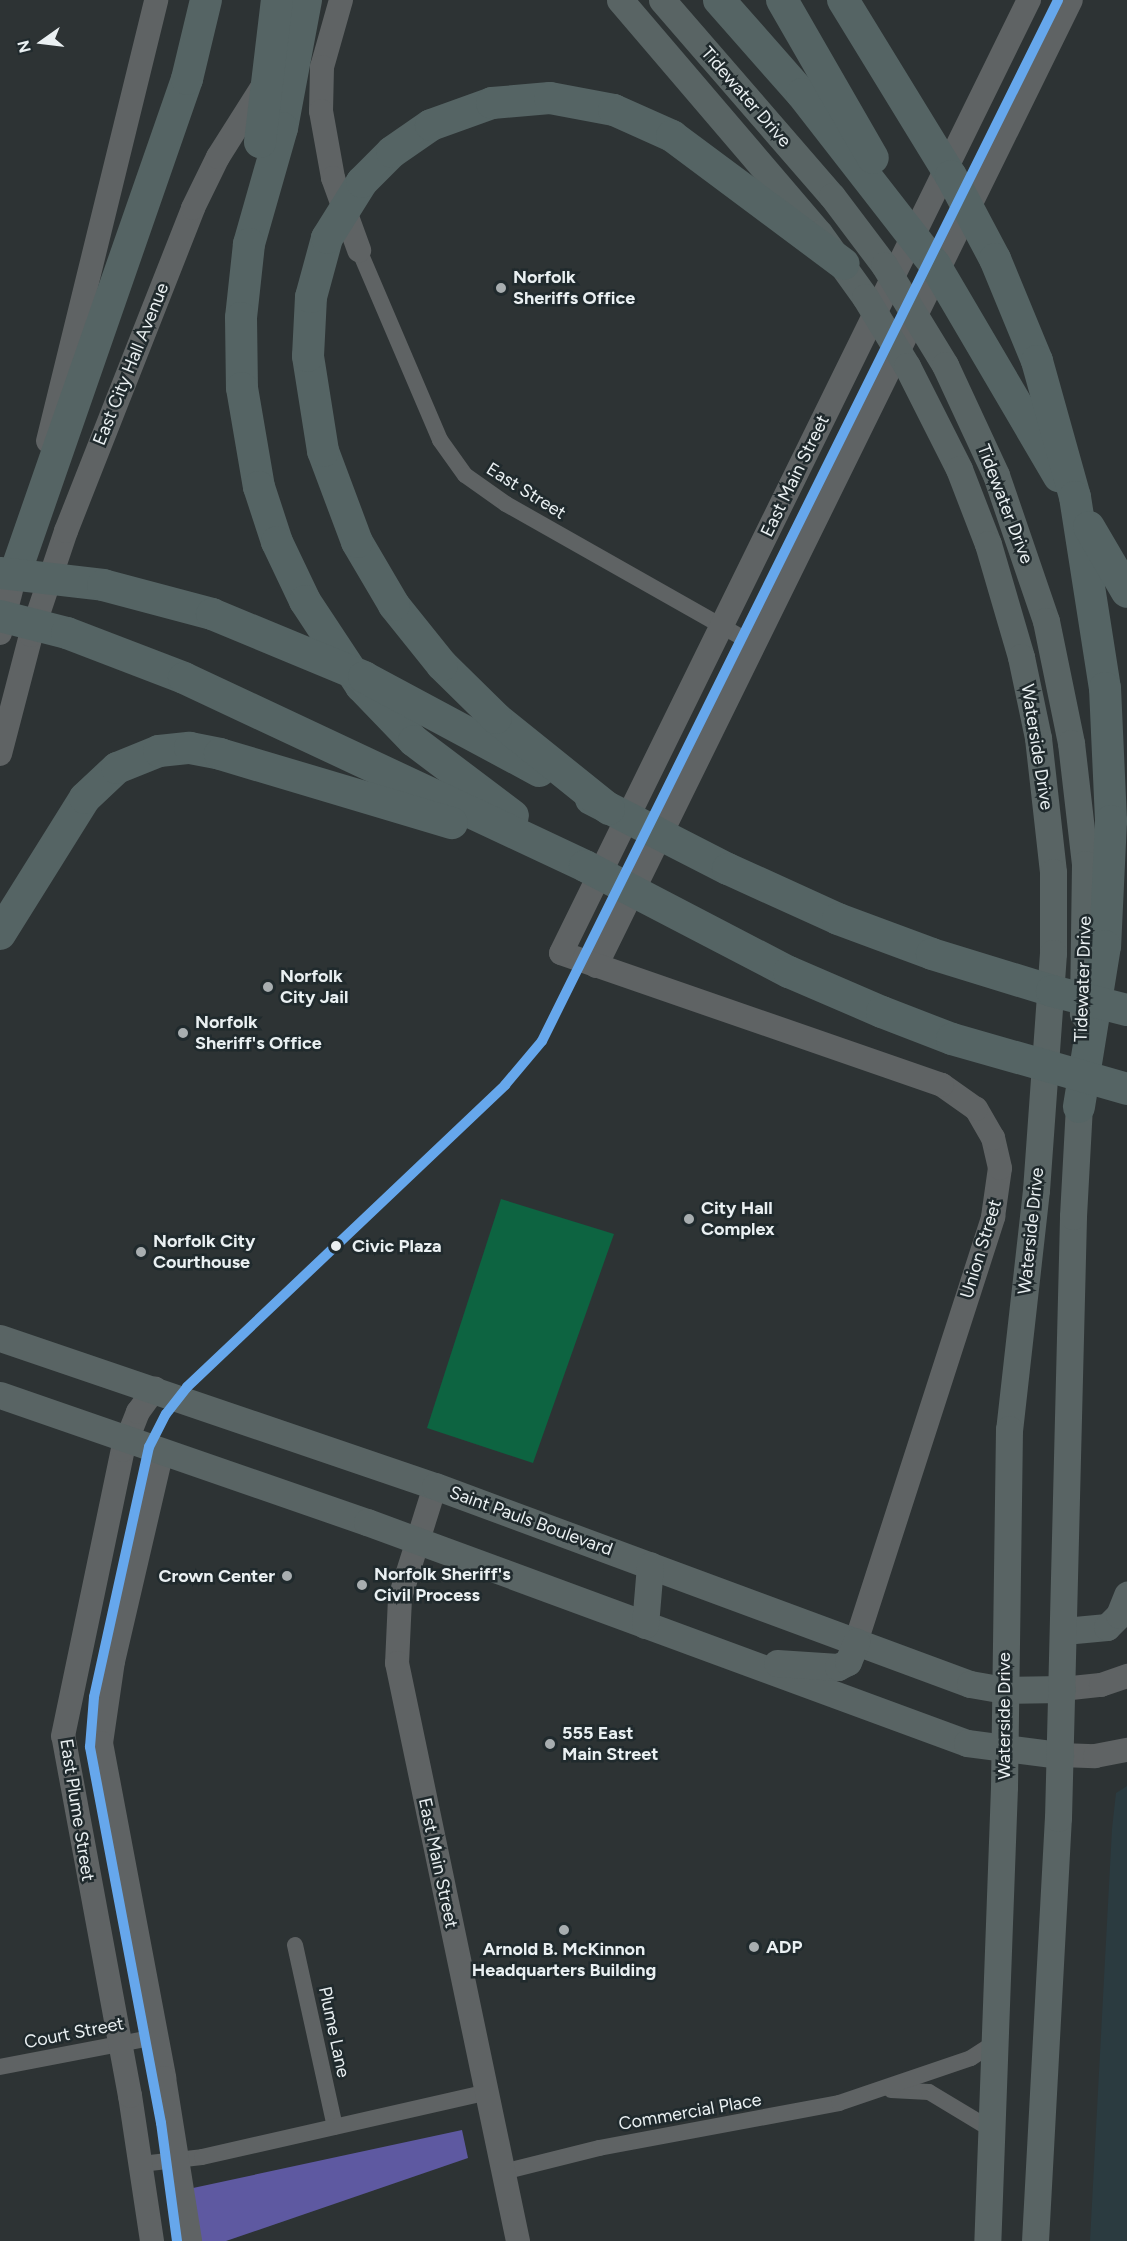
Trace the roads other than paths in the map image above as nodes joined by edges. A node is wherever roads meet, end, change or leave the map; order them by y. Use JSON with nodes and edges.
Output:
{"nodes":[{"id":1,"x":156,"y":0,"type":"edge"},
{"id":2,"x":206,"y":0,"type":"edge"},
{"id":3,"x":277,"y":0,"type":"edge"},
{"id":4,"x":306,"y":0,"type":"edge"},
{"id":5,"x":320,"y":0,"type":"edge"},
{"id":6,"x":341,"y":0,"type":"edge"},
{"id":7,"x":662,"y":0,"type":"edge"},
{"id":8,"x":719,"y":0,"type":"edge"},
{"id":9,"x":782,"y":0,"type":"edge"},
{"id":10,"x":843,"y":0,"type":"edge"},
{"id":11,"x":1029,"y":0,"type":"edge"},
{"id":12,"x":1071,"y":0,"type":"edge"},
{"id":13,"x":622,"y":2,"type":"edge"},
{"id":14,"x":249,"y":244,"type":"junction"},
{"id":15,"x":359,"y":250,"type":"joint"},
{"id":16,"x":844,"y":264,"type":"junction"},
{"id":17,"x":936,"y":265,"type":"junction"},
{"id":18,"x":8,"y":571,"type":"edge"},
{"id":19,"x":1127,"y":592,"type":"edge"},
{"id":20,"x":0,"y":616,"type":"edge"},
{"id":21,"x":720,"y":628,"type":"junction"},
{"id":22,"x":0,"y":633,"type":"edge"},
{"id":23,"x":753,"y":644,"type":"junction"},
{"id":24,"x":0,"y":754,"type":"edge"},
{"id":25,"x":609,"y":809,"type":"junction"},
{"id":26,"x":585,"y":866,"type":"junction"},
{"id":27,"x":0,"y":934,"type":"edge"},
{"id":28,"x":561,"y":953,"type":"joint"},
{"id":29,"x":596,"y":966,"type":"junction"},
{"id":30,"x":1127,"y":1010,"type":"edge"},
{"id":31,"x":1127,"y":1089,"type":"edge"},
{"id":32,"x":1079,"y":1107,"type":"junction"},
{"id":33,"x":0,"y":1338,"type":"edge"},
{"id":34,"x":155,"y":1389,"type":"junction"},
{"id":35,"x":0,"y":1395,"type":"edge"},
{"id":36,"x":127,"y":1439,"type":"junction"},
{"id":37,"x":162,"y":1451,"type":"junction"},
{"id":38,"x":435,"y":1486,"type":"junction"},
{"id":39,"x":416,"y":1540,"type":"junction"},
{"id":40,"x":650,"y":1566,"type":"junction"},
{"id":41,"x":1127,"y":1595,"type":"edge"},
{"id":42,"x":1121,"y":1620,"type":"edge"},
{"id":43,"x":645,"y":1625,"type":"junction"},
{"id":44,"x":1064,"y":1631,"type":"junction"},
{"id":45,"x":856,"y":1642,"type":"junction"},
{"id":46,"x":734,"y":1658,"type":"junction"},
{"id":47,"x":1127,"y":1676,"type":"edge"},
{"id":48,"x":1062,"y":1689,"type":"junction"},
{"id":49,"x":1004,"y":1690,"type":"junction"},
{"id":50,"x":1004,"y":1750,"type":"junction"},
{"id":51,"x":1127,"y":1750,"type":"edge"},
{"id":52,"x":1060,"y":1755,"type":"junction"},
{"id":53,"x":295,"y":1946,"type":"dead end"},
{"id":54,"x":156,"y":2037,"type":"junction"},
{"id":55,"x":996,"y":2042,"type":"junction"},
{"id":56,"x":120,"y":2044,"type":"junction"},
{"id":57,"x":0,"y":2067,"type":"edge"},
{"id":58,"x":884,"y":2090,"type":"junction"},
{"id":59,"x":488,"y":2092,"type":"junction"},
{"id":60,"x":335,"y":2127,"type":"junction"},
{"id":61,"x":992,"y":2130,"type":"junction"},
{"id":62,"x":179,"y":2160,"type":"junction"},
{"id":63,"x":141,"y":2164,"type":"junction"},
{"id":64,"x":503,"y":2172,"type":"junction"},
{"id":65,"x":152,"y":2241,"type":"edge"},
{"id":66,"x":190,"y":2241,"type":"edge"},
{"id":67,"x":518,"y":2241,"type":"edge"},
{"id":68,"x":987,"y":2241,"type":"edge"},
{"id":69,"x":1035,"y":2241,"type":"edge"}],
"edges":[{"from":1,"to":18,"type":"street"},
{"from":2,"to":18,"type":"highway"},
{"from":3,"to":14,"type":"highway"},
{"from":4,"to":14,"type":"highway"},
{"from":5,"to":24,"type":"street","name":"East City Hall Avenue"},
{"from":6,"to":15,"type":"street"},
{"from":7,"to":32,"type":"main road","name":"Tidewater Drive"},
{"from":8,"to":17,"type":"highway"},
{"from":9,"to":17,"type":"highway"},
{"from":10,"to":32,"type":"highway"},
{"from":11,"to":21,"type":"street","name":"East Main Street"},
{"from":12,"to":23,"type":"street","name":"East Main Street"},
{"from":13,"to":16,"type":"main road","name":"Tidewater Drive"},
{"from":14,"to":26,"type":"highway"},
{"from":15,"to":21,"type":"street","name":"East Street"},
{"from":16,"to":25,"type":"highway"},
{"from":16,"to":49,"type":"main road","name":"Waterside Drive"},
{"from":17,"to":19,"type":"highway"},
{"from":18,"to":22,"type":"street"},
{"from":18,"to":25,"type":"highway"},
{"from":20,"to":26,"type":"highway"},
{"from":21,"to":23,"type":"street","name":"East Street"},
{"from":21,"to":28,"type":"street","name":"East Main Street"},
{"from":23,"to":29,"type":"street","name":"East Main Street"},
{"from":25,"to":30,"type":"highway"},
{"from":26,"to":27,"type":"highway"},
{"from":26,"to":31,"type":"highway"},
{"from":28,"to":29,"type":"street","name":"Union Street"},
{"from":29,"to":45,"type":"street","name":"Union Street"},
{"from":32,"to":44,"type":"main road"},
{"from":33,"to":34,"type":"main road","name":"Saint Pauls Boulevard"},
{"from":34,"to":36,"type":"street","name":"East Plume Street"},
{"from":34,"to":38,"type":"main road","name":"Saint Pauls Boulevard"},
{"from":35,"to":36,"type":"main road"},
{"from":36,"to":37,"type":"main road"},
{"from":36,"to":56,"type":"street","name":"East Plume Street"},
{"from":37,"to":39,"type":"main road"},
{"from":37,"to":54,"type":"street","name":"East Plume Street"},
{"from":38,"to":39,"type":"street","name":"East Main Street"},
{"from":38,"to":40,"type":"main road","name":"Saint Pauls Boulevard"},
{"from":39,"to":43,"type":"main road"},
{"from":39,"to":59,"type":"street","name":"East Main Street"},
{"from":40,"to":43,"type":"main road"},
{"from":40,"to":45,"type":"main road","name":"Saint Pauls Boulevard"},
{"from":41,"to":42,"type":"main road"},
{"from":42,"to":44,"type":"main road"},
{"from":43,"to":46,"type":"main road"},
{"from":44,"to":48,"type":"main road"},
{"from":45,"to":46,"type":"main road"},
{"from":45,"to":49,"type":"main road","name":"Saint Pauls Boulevard"},
{"from":46,"to":50,"type":"main road"},
{"from":47,"to":48,"type":"street"},
{"from":48,"to":49,"type":"main road","name":"Saint Pauls Boulevard"},
{"from":48,"to":52,"type":"main road"},
{"from":49,"to":50,"type":"main road","name":"Waterside Drive"},
{"from":50,"to":52,"type":"main road"},
{"from":50,"to":55,"type":"main road","name":"Waterside Drive"},
{"from":51,"to":52,"type":"street"},
{"from":52,"to":69,"type":"main road"},
{"from":53,"to":60,"type":"street","name":"Plume Lane"},
{"from":54,"to":56,"type":"street","name":"Court Street"},
{"from":54,"to":62,"type":"street","name":"East Plume Street"},
{"from":55,"to":58,"type":"street","name":"Commercial Place"},
{"from":55,"to":61,"type":"main road","name":"Waterside Drive"},
{"from":56,"to":57,"type":"street","name":"Court Street"},
{"from":56,"to":63,"type":"street","name":"East Plume Street"},
{"from":58,"to":61,"type":"street","name":"Commercial Place"},
{"from":58,"to":64,"type":"street","name":"Commercial Place"},
{"from":59,"to":60,"type":"street"},
{"from":59,"to":64,"type":"street","name":"East Main Street"},
{"from":60,"to":62,"type":"street"},
{"from":61,"to":68,"type":"main road","name":"Waterside Drive"},
{"from":62,"to":63,"type":"street"},
{"from":62,"to":66,"type":"street","name":"East Plume Street"},
{"from":63,"to":65,"type":"street","name":"East Plume Street"},
{"from":64,"to":67,"type":"street","name":"East Main Street"}]}
